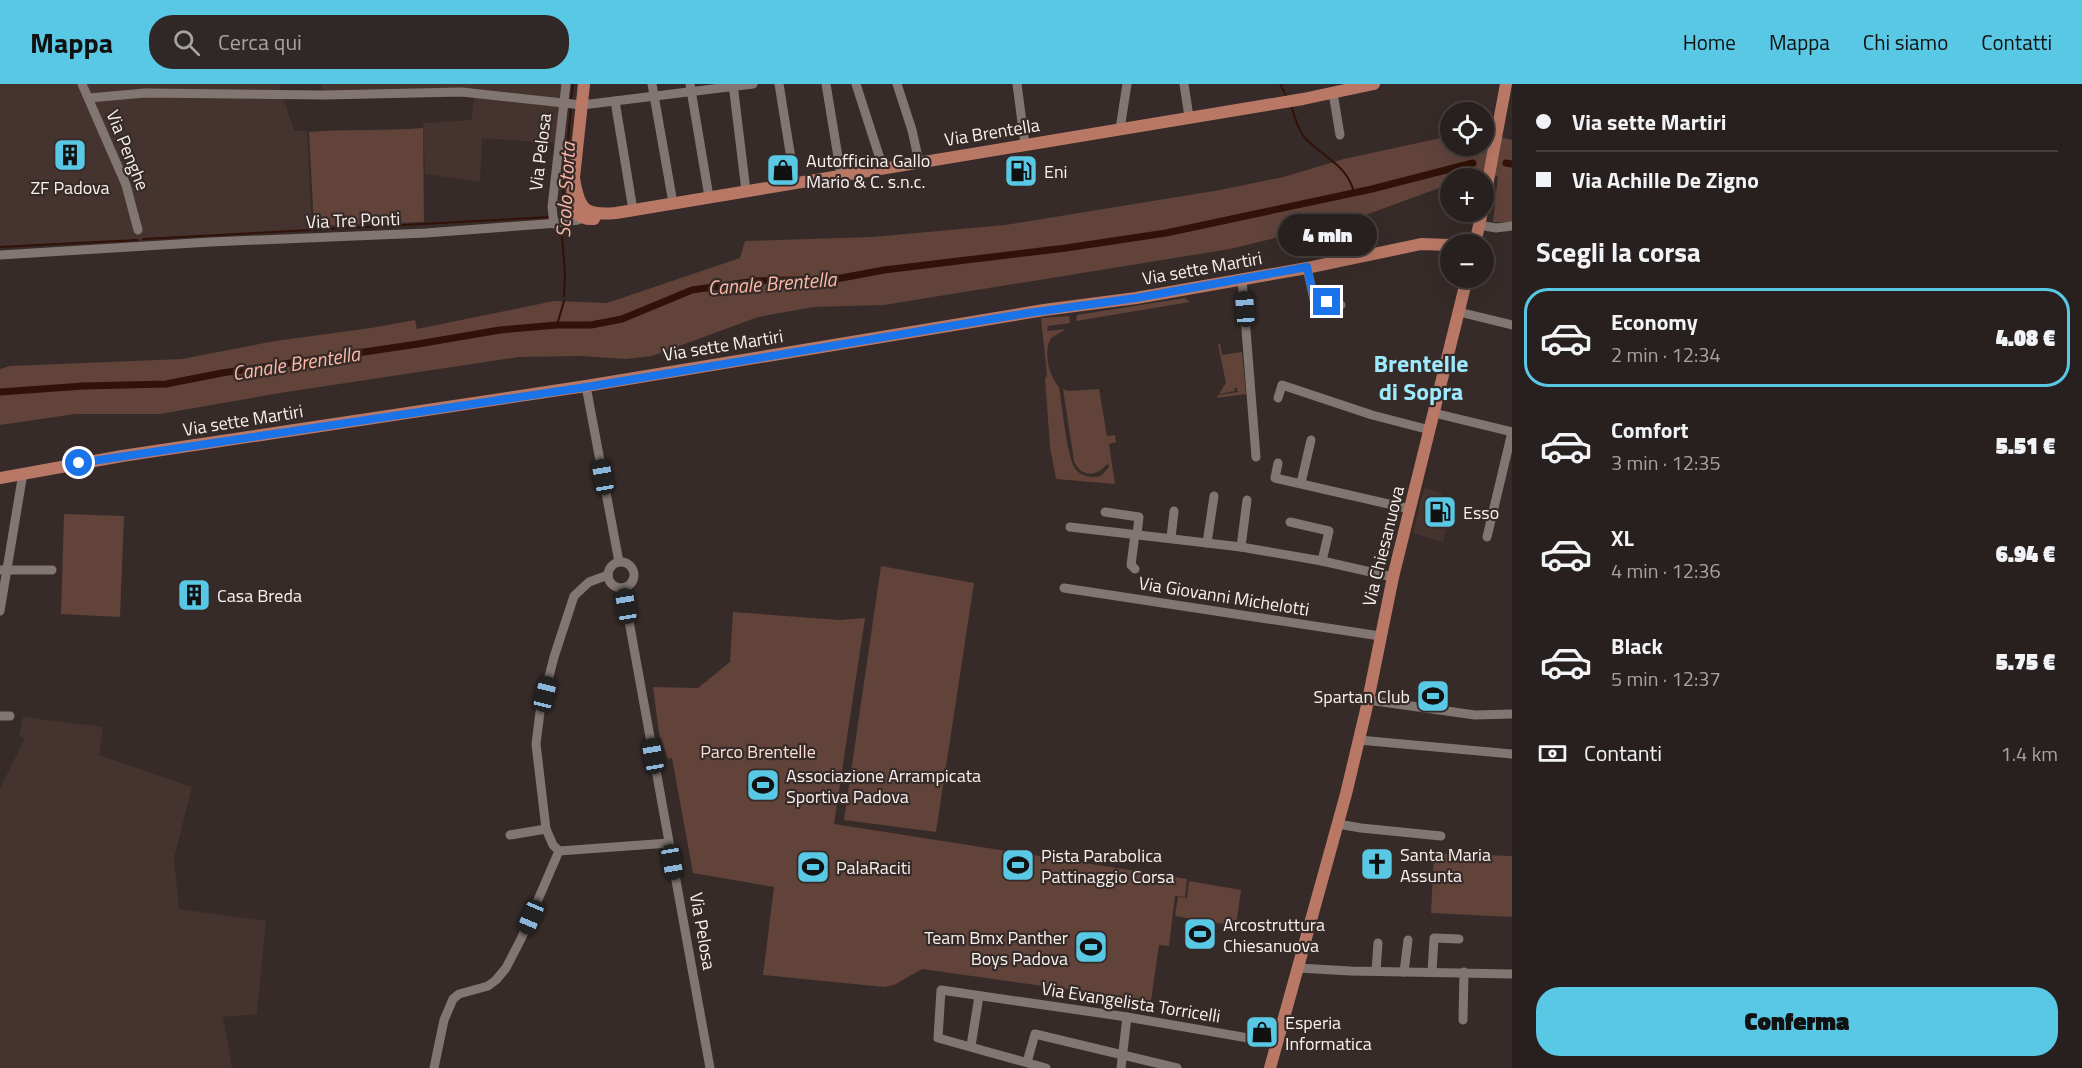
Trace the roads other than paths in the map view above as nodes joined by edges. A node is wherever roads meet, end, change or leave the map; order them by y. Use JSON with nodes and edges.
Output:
{"nodes":[{"id":1,"x":82,"y":84,"type":"edge"},
{"id":2,"x":323,"y":84,"type":"edge"},
{"id":3,"x":566,"y":84,"type":"edge"},
{"id":4,"x":584,"y":84,"type":"edge"},
{"id":5,"x":652,"y":84,"type":"edge"},
{"id":6,"x":753,"y":84,"type":"edge"},
{"id":7,"x":779,"y":84,"type":"edge"},
{"id":8,"x":826,"y":84,"type":"edge"},
{"id":9,"x":856,"y":84,"type":"edge"},
{"id":10,"x":897,"y":84,"type":"edge"},
{"id":11,"x":1017,"y":84,"type":"edge"},
{"id":12,"x":1127,"y":84,"type":"edge"},
{"id":13,"x":1184,"y":84,"type":"edge"},
{"id":14,"x":1374,"y":84,"type":"edge"},
{"id":15,"x":1506,"y":84,"type":"edge"},
{"id":16,"x":733,"y":85,"type":"edge"},
{"id":17,"x":691,"y":88,"type":"edge"},
{"id":18,"x":1333,"y":93,"type":"junction"},
{"id":19,"x":325,"y":95,"type":"junction"},
{"id":20,"x":655,"y":96,"type":"junction"},
{"id":21,"x":89,"y":98,"type":"junction"},
{"id":22,"x":615,"y":100,"type":"junction"},
{"id":23,"x":564,"y":103,"type":"junction"},
{"id":24,"x":580,"y":105,"type":"junction"},
{"id":25,"x":1190,"y":117,"type":"junction"},
{"id":26,"x":1120,"y":129,"type":"junction"},
{"id":27,"x":1340,"y":135,"type":"dead end"},
{"id":28,"x":1025,"y":145,"type":"junction"},
{"id":29,"x":919,"y":162,"type":"junction"},
{"id":30,"x":883,"y":168,"type":"junction"},
{"id":31,"x":1490,"y":168,"type":"edge"},
{"id":32,"x":842,"y":175,"type":"junction"},
{"id":33,"x":574,"y":178,"type":"junction"},
{"id":34,"x":795,"y":183,"type":"junction"},
{"id":35,"x":746,"y":191,"type":"junction"},
{"id":36,"x":709,"y":197,"type":"junction"},
{"id":37,"x":673,"y":203,"type":"junction"},
{"id":38,"x":633,"y":210,"type":"junction"},
{"id":39,"x":568,"y":218,"type":"junction"},
{"id":40,"x":1480,"y":222,"type":"edge"},
{"id":41,"x":1479,"y":225,"type":"junction"},
{"id":42,"x":1512,"y":226,"type":"edge"},
{"id":43,"x":138,"y":230,"type":"dead end"},
{"id":44,"x":1477,"y":234,"type":"edge"},
{"id":45,"x":1440,"y":245,"type":"edge"},
{"id":46,"x":0,"y":255,"type":"edge"},
{"id":47,"x":1307,"y":267,"type":"junction"},
{"id":48,"x":1242,"y":279,"type":"junction"},
{"id":49,"x":1465,"y":288,"type":"edge"},
{"id":50,"x":1341,"y":305,"type":"dead end"},
{"id":51,"x":1459,"y":312,"type":"junction"},
{"id":52,"x":1512,"y":325,"type":"edge"},
{"id":53,"x":586,"y":387,"type":"junction"},
{"id":54,"x":1278,"y":398,"type":"dead end"},
{"id":55,"x":1434,"y":413,"type":"junction"},
{"id":56,"x":1430,"y":430,"type":"junction"},
{"id":57,"x":1512,"y":432,"type":"edge"},
{"id":58,"x":1311,"y":440,"type":"dead end"},
{"id":59,"x":1256,"y":457,"type":"dead end"},
{"id":60,"x":1278,"y":463,"type":"dead end"},
{"id":61,"x":23,"y":473,"type":"junction"},
{"id":62,"x":0,"y":478,"type":"edge"},
{"id":63,"x":1301,"y":483,"type":"junction"},
{"id":64,"x":1214,"y":496,"type":"dead end"},
{"id":65,"x":1248,"y":500,"type":"dead end"},
{"id":66,"x":1410,"y":509,"type":"junction"},
{"id":67,"x":1174,"y":511,"type":"dead end"},
{"id":68,"x":1105,"y":512,"type":"dead end"},
{"id":69,"x":1290,"y":522,"type":"dead end"},
{"id":70,"x":1070,"y":527,"type":"dead end"},
{"id":71,"x":1136,"y":534,"type":"junction"},
{"id":72,"x":1487,"y":537,"type":"dead end"},
{"id":73,"x":1171,"y":538,"type":"junction"},
{"id":74,"x":1207,"y":543,"type":"junction"},
{"id":75,"x":1240,"y":547,"type":"junction"},
{"id":76,"x":1322,"y":561,"type":"junction"},
{"id":77,"x":619,"y":562,"type":"junction"},
{"id":78,"x":1135,"y":569,"type":"dead end"},
{"id":79,"x":4,"y":570,"type":"edge"},
{"id":80,"x":52,"y":570,"type":"dead end"},
{"id":81,"x":608,"y":575,"type":"junction"},
{"id":82,"x":1393,"y":577,"type":"junction"},
{"id":83,"x":623,"y":588,"type":"junction"},
{"id":84,"x":1064,"y":588,"type":"dead end"},
{"id":85,"x":0,"y":611,"type":"edge"},
{"id":86,"x":1380,"y":636,"type":"junction"},
{"id":87,"x":1368,"y":700,"type":"junction"},
{"id":88,"x":1512,"y":714,"type":"edge"},
{"id":89,"x":1359,"y":740,"type":"junction"},
{"id":90,"x":1512,"y":753,"type":"edge"},
{"id":91,"x":1338,"y":824,"type":"junction"},
{"id":92,"x":546,"y":830,"type":"junction"},
{"id":93,"x":510,"y":835,"type":"dead end"},
{"id":94,"x":1441,"y":836,"type":"dead end"},
{"id":95,"x":669,"y":843,"type":"junction"},
{"id":96,"x":559,"y":851,"type":"junction"},
{"id":97,"x":1459,"y":939,"type":"dead end"},
{"id":98,"x":1408,"y":940,"type":"dead end"},
{"id":99,"x":1378,"y":943,"type":"dead end"},
{"id":100,"x":1298,"y":968,"type":"junction"},
{"id":101,"x":1376,"y":971,"type":"junction"},
{"id":102,"x":1404,"y":972,"type":"junction"},
{"id":103,"x":1432,"y":972,"type":"junction"},
{"id":104,"x":1464,"y":972,"type":"junction"},
{"id":105,"x":1512,"y":974,"type":"edge"},
{"id":106,"x":979,"y":996,"type":"junction"},
{"id":107,"x":1127,"y":1017,"type":"junction"},
{"id":108,"x":1463,"y":1020,"type":"dead end"},
{"id":109,"x":1277,"y":1043,"type":"junction"},
{"id":110,"x":971,"y":1046,"type":"junction"},
{"id":111,"x":1122,"y":1055,"type":"junction"},
{"id":112,"x":1027,"y":1062,"type":"junction"},
{"id":113,"x":434,"y":1068,"type":"edge"},
{"id":114,"x":710,"y":1068,"type":"edge"},
{"id":115,"x":1046,"y":1068,"type":"edge"},
{"id":116,"x":1120,"y":1068,"type":"edge"},
{"id":117,"x":1177,"y":1068,"type":"edge"},
{"id":118,"x":1270,"y":1068,"type":"edge"}],
"edges":[{"from":1,"to":21,"type":"street","name":"Via Penghe"},
{"from":2,"to":19,"type":"street"},
{"from":3,"to":23,"type":"street","name":"Via Pelosa"},
{"from":4,"to":24,"type":"main road","name":"Via Pelosa"},
{"from":5,"to":20,"type":"street"},
{"from":6,"to":16,"type":"street"},
{"from":7,"to":34,"type":"street"},
{"from":8,"to":32,"type":"street"},
{"from":9,"to":30,"type":"street"},
{"from":10,"to":29,"type":"street"},
{"from":11,"to":28,"type":"street"},
{"from":12,"to":26,"type":"street"},
{"from":13,"to":25,"type":"street"},
{"from":14,"to":18,"type":"main road","name":"Via Brentella"},
{"from":15,"to":31,"type":"main road"},
{"from":16,"to":17,"type":"street"},
{"from":16,"to":35,"type":"street"},
{"from":17,"to":20,"type":"street"},
{"from":17,"to":36,"type":"street"},
{"from":18,"to":25,"type":"main road","name":"Via Brentella"},
{"from":18,"to":27,"type":"street"},
{"from":19,"to":21,"type":"street"},
{"from":19,"to":23,"type":"street"},
{"from":20,"to":22,"type":"street"},
{"from":20,"to":37,"type":"street"},
{"from":21,"to":43,"type":"street","name":"Via Penghe"},
{"from":22,"to":24,"type":"street"},
{"from":22,"to":38,"type":"street"},
{"from":23,"to":24,"type":"street"},
{"from":23,"to":39,"type":"street","name":"Via Pelosa"},
{"from":24,"to":33,"type":"main road","name":"Via Pelosa"},
{"from":25,"to":26,"type":"main road","name":"Via Brentella"},
{"from":26,"to":28,"type":"main road","name":"Via Brentella"},
{"from":28,"to":29,"type":"main road","name":"Via Brentella"},
{"from":29,"to":30,"type":"main road","name":"Via Brentella"},
{"from":30,"to":32,"type":"main road","name":"Via Brentella"},
{"from":32,"to":34,"type":"main road","name":"Via Brentella"},
{"from":33,"to":39,"type":"main road","name":"Via Pelosa"},
{"from":33,"to":39,"type":"main road","name":"Via Pelosa"},
{"from":34,"to":35,"type":"main road","name":"Via Brentella"},
{"from":35,"to":36,"type":"main road","name":"Via Brentella"},
{"from":36,"to":37,"type":"main road","name":"Via Brentella"},
{"from":37,"to":38,"type":"main road","name":"Via Brentella"},
{"from":38,"to":39,"type":"main road","name":"Via Brentella"},
{"from":39,"to":46,"type":"street","name":"Via Tre Ponti"},
{"from":40,"to":41,"type":"main road"},
{"from":41,"to":42,"type":"street"},
{"from":41,"to":44,"type":"main road"},
{"from":45,"to":47,"type":"main road","name":"Via sette Martiri"},
{"from":47,"to":48,"type":"main road","name":"Via sette Martiri"},
{"from":47,"to":50,"type":"street"},
{"from":48,"to":53,"type":"main road","name":"Via sette Martiri"},
{"from":48,"to":59,"type":"street"},
{"from":49,"to":51,"type":"main road","name":"Via Chiesanuova"},
{"from":51,"to":52,"type":"street"},
{"from":51,"to":55,"type":"main road","name":"Via Chiesanuova"},
{"from":53,"to":61,"type":"main road","name":"Via sette Martiri"},
{"from":53,"to":77,"type":"street","name":"Via Pelosa"},
{"from":54,"to":56,"type":"street"},
{"from":55,"to":56,"type":"main road","name":"Via Chiesanuova"},
{"from":55,"to":57,"type":"street"},
{"from":56,"to":66,"type":"main road","name":"Via Chiesanuova"},
{"from":57,"to":72,"type":"street"},
{"from":58,"to":63,"type":"street"},
{"from":60,"to":63,"type":"street"},
{"from":61,"to":62,"type":"main road","name":"Via sette Martiri"},
{"from":61,"to":79,"type":"street"},
{"from":63,"to":66,"type":"street"},
{"from":64,"to":74,"type":"street"},
{"from":65,"to":75,"type":"street"},
{"from":66,"to":82,"type":"main road","name":"Via Chiesanuova"},
{"from":67,"to":73,"type":"street"},
{"from":68,"to":71,"type":"street"},
{"from":69,"to":76,"type":"street"},
{"from":70,"to":71,"type":"street"},
{"from":71,"to":73,"type":"street"},
{"from":71,"to":78,"type":"street"},
{"from":73,"to":74,"type":"street"},
{"from":74,"to":75,"type":"street"},
{"from":75,"to":76,"type":"street"},
{"from":76,"to":82,"type":"street"},
{"from":77,"to":81,"type":"street"},
{"from":77,"to":83,"type":"street","name":"Via Pelosa"},
{"from":79,"to":80,"type":"street"},
{"from":79,"to":85,"type":"street"},
{"from":81,"to":83,"type":"street"},
{"from":81,"to":92,"type":"street"},
{"from":82,"to":86,"type":"main road","name":"Via Chiesanuova"},
{"from":83,"to":95,"type":"street","name":"Via Pelosa"},
{"from":84,"to":86,"type":"street","name":"Via Giovanni Michelotti"},
{"from":86,"to":87,"type":"main road","name":"Via Chiesanuova"},
{"from":87,"to":88,"type":"street"},
{"from":87,"to":89,"type":"main road","name":"Via Chiesanuova"},
{"from":89,"to":90,"type":"street"},
{"from":89,"to":91,"type":"main road","name":"Via Chiesanuova"},
{"from":91,"to":94,"type":"street"},
{"from":91,"to":100,"type":"main road","name":"Via Chiesanuova"},
{"from":92,"to":93,"type":"street"},
{"from":92,"to":96,"type":"street"},
{"from":95,"to":96,"type":"street"},
{"from":95,"to":114,"type":"street","name":"Via Pelosa"},
{"from":96,"to":113,"type":"street"},
{"from":97,"to":103,"type":"street"},
{"from":98,"to":102,"type":"street"},
{"from":99,"to":101,"type":"street"},
{"from":100,"to":101,"type":"street"},
{"from":100,"to":109,"type":"main road","name":"Via Chiesanuova"},
{"from":101,"to":102,"type":"street"},
{"from":102,"to":103,"type":"street"},
{"from":103,"to":104,"type":"street"},
{"from":104,"to":105,"type":"street"},
{"from":104,"to":108,"type":"street"},
{"from":106,"to":107,"type":"street","name":"Via Evangelista Torricelli"},
{"from":106,"to":110,"type":"street"},
{"from":106,"to":110,"type":"street","name":"Via Evangelista Torricelli"},
{"from":107,"to":109,"type":"street","name":"Via Evangelista Torricelli"},
{"from":107,"to":111,"type":"street"},
{"from":109,"to":118,"type":"main road","name":"Via Chiesanuova"},
{"from":110,"to":112,"type":"street"},
{"from":111,"to":112,"type":"street"},
{"from":111,"to":116,"type":"street"},
{"from":111,"to":117,"type":"street"},
{"from":112,"to":115,"type":"street"}]}
